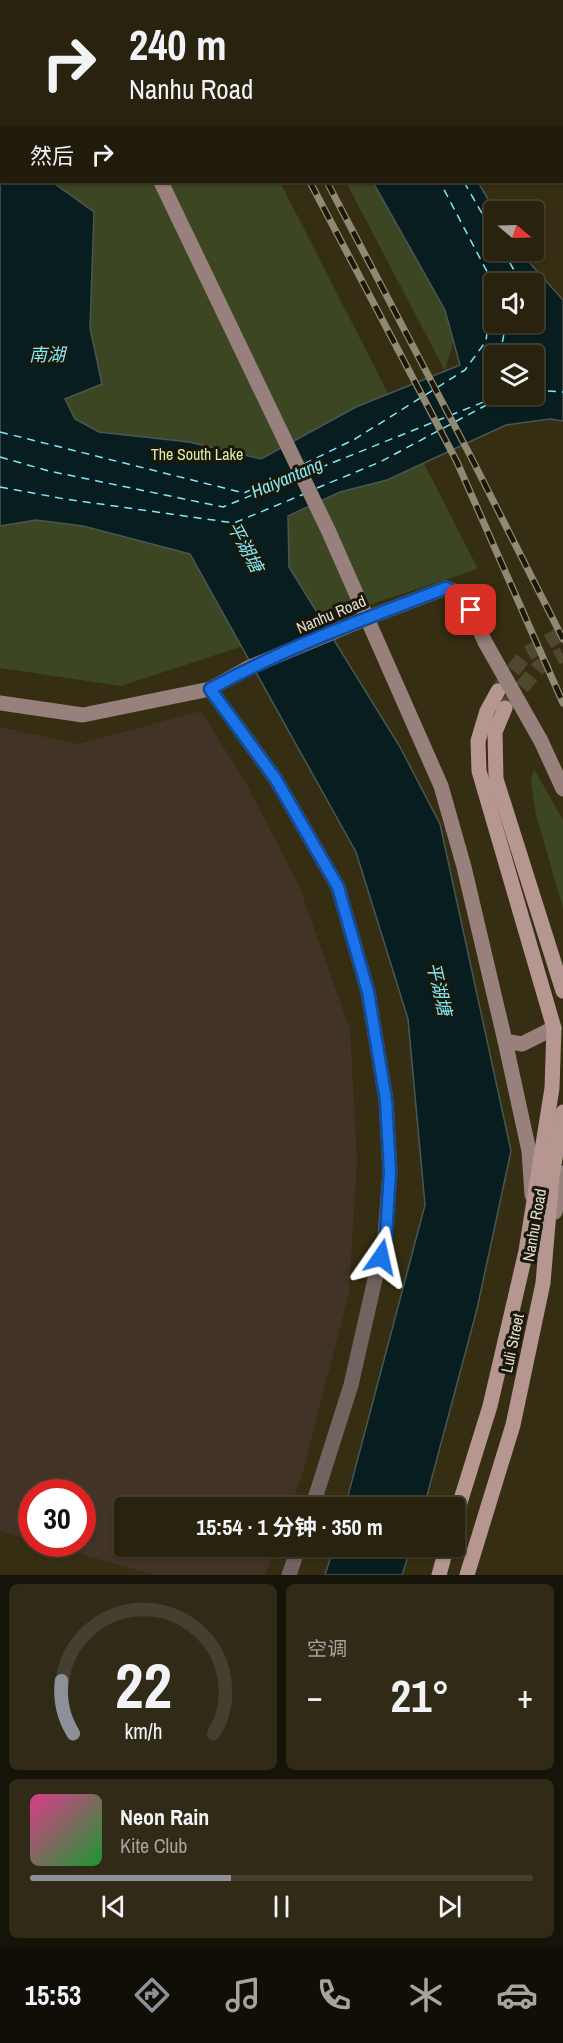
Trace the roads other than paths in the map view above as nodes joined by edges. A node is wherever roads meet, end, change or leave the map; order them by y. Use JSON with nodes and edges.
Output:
{"nodes":[{"id":1,"x":161,"y":183,"type":"edge"},
{"id":2,"x":367,"y":618,"type":"junction"},
{"id":3,"x":210,"y":689,"type":"junction"},
{"id":4,"x":498,"y":691,"type":"tunnel mouth"},
{"id":5,"x":0,"y":703,"type":"edge"},
{"id":6,"x":506,"y":708,"type":"tunnel mouth"},
{"id":7,"x":563,"y":789,"type":"edge"},
{"id":8,"x":563,"y":991,"type":"edge"},
{"id":9,"x":554,"y":1028,"type":"junction"},
{"id":10,"x":505,"y":1041,"type":"junction"},
{"id":11,"x":563,"y":1113,"type":"edge"},
{"id":12,"x":563,"y":1173,"type":"edge"},
{"id":13,"x":533,"y":1207,"type":"junction"},
{"id":14,"x":543,"y":1283,"type":"junction"},
{"id":15,"x":315,"y":1497,"type":"edge"},
{"id":16,"x":462,"y":1497,"type":"edge"},
{"id":17,"x":295,"y":1557,"type":"edge"},
{"id":18,"x":444,"y":1557,"type":"edge"},
{"id":19,"x":289,"y":1575,"type":"edge"},
{"id":20,"x":439,"y":1575,"type":"edge"},
{"id":21,"x":467,"y":1575,"type":"edge"}],
"edges":[{"from":1,"to":2,"type":"street"},
{"from":2,"to":3,"type":"street","name":"Nanhu Road"},
{"from":2,"to":7,"type":"street","name":"Nanhu Road","bridge":true},
{"from":2,"to":10,"type":"street"},
{"from":3,"to":5,"type":"street","name":"Nanhu Road"},
{"from":3,"to":15,"type":"street"},
{"from":4,"to":9,"type":"main road","name":"Luli Street"},
{"from":6,"to":8,"type":"main road"},
{"from":9,"to":10,"type":"street"},
{"from":9,"to":13,"type":"main road","name":"Luli Street"},
{"from":10,"to":13,"type":"street"},
{"from":11,"to":14,"type":"main road","name":"Luli Street"},
{"from":12,"to":14,"type":"street","name":"Nanhu Road"},
{"from":13,"to":16,"type":"main road","name":"Luli Street"},
{"from":14,"to":21,"type":"main road","name":"Luli Street"},
{"from":17,"to":19,"type":"street"},
{"from":18,"to":20,"type":"main road"}]}
